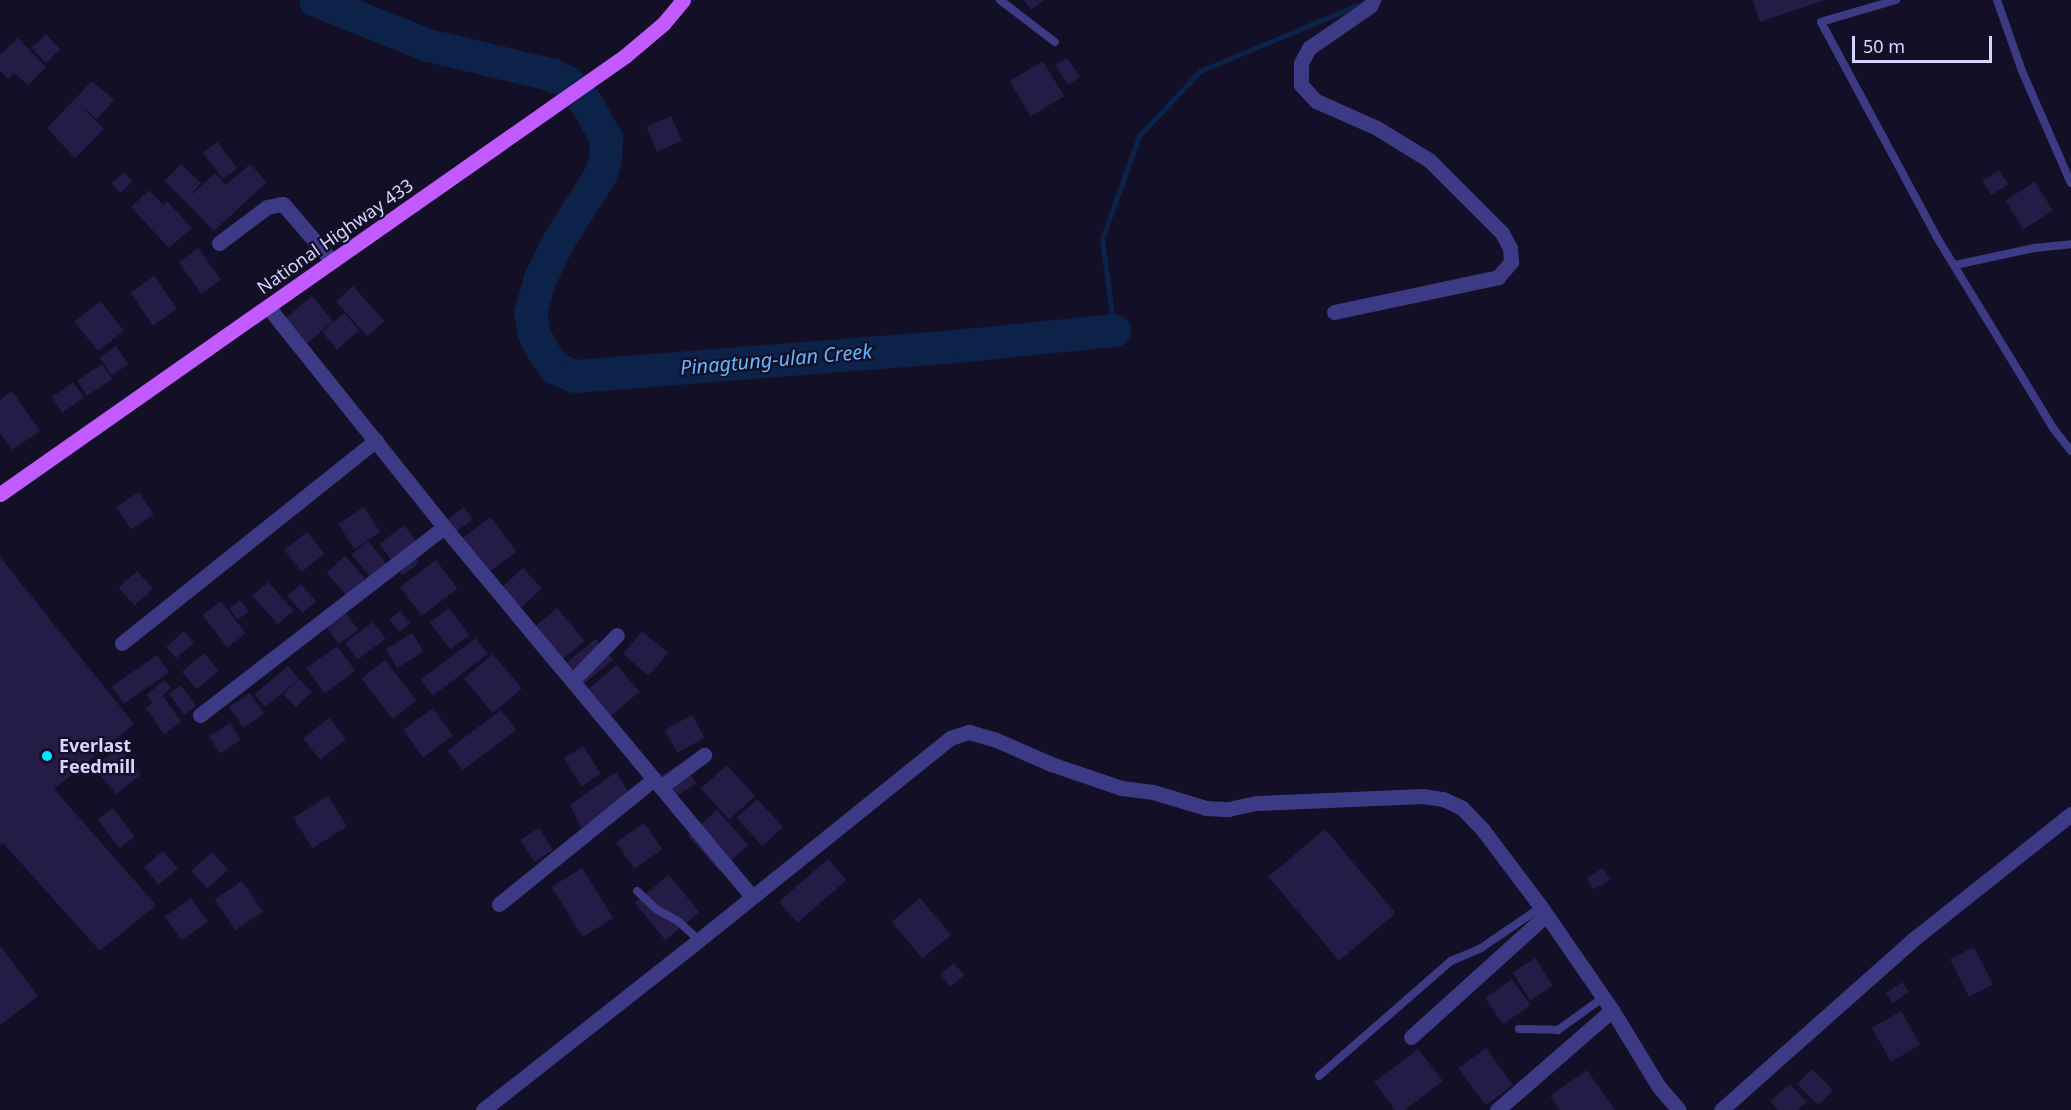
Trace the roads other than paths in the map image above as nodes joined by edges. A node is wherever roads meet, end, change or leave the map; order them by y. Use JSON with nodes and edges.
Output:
{"nodes":[{"id":1,"x":683,"y":0,"type":"edge"},
{"id":2,"x":1000,"y":0,"type":"edge"},
{"id":3,"x":1896,"y":0,"type":"edge"},
{"id":4,"x":1997,"y":0,"type":"edge"},
{"id":5,"x":1372,"y":3,"type":"edge"},
{"id":6,"x":1055,"y":42,"type":"dead end"},
{"id":7,"x":2071,"y":183,"type":"edge"},
{"id":8,"x":219,"y":243,"type":"dead end"},
{"id":9,"x":2071,"y":243,"type":"edge"},
{"id":10,"x":331,"y":260,"type":"junction"},
{"id":11,"x":1955,"y":265,"type":"junction"},
{"id":12,"x":268,"y":307,"type":"junction"},
{"id":13,"x":1334,"y":312,"type":"dead end"},
{"id":14,"x":376,"y":440,"type":"junction"},
{"id":15,"x":2071,"y":451,"type":"edge"},
{"id":16,"x":0,"y":494,"type":"edge"},
{"id":17,"x":444,"y":527,"type":"junction"},
{"id":18,"x":617,"y":635,"type":"dead end"},
{"id":19,"x":122,"y":643,"type":"dead end"},
{"id":20,"x":572,"y":681,"type":"junction"},
{"id":21,"x":200,"y":715,"type":"dead end"},
{"id":22,"x":704,"y":755,"type":"dead end"},
{"id":23,"x":658,"y":783,"type":"junction"},
{"id":24,"x":2071,"y":814,"type":"edge"},
{"id":25,"x":637,"y":891,"type":"dead end"},
{"id":26,"x":752,"y":897,"type":"junction"},
{"id":27,"x":499,"y":904,"type":"dead end"},
{"id":28,"x":1544,"y":911,"type":"junction"},
{"id":29,"x":699,"y":940,"type":"junction"},
{"id":30,"x":1608,"y":1003,"type":"junction"},
{"id":31,"x":1519,"y":1029,"type":"dead end"},
{"id":32,"x":1410,"y":1037,"type":"dead end"},
{"id":33,"x":1319,"y":1076,"type":"dead end"},
{"id":34,"x":483,"y":1110,"type":"edge"},
{"id":35,"x":1497,"y":1110,"type":"edge"},
{"id":36,"x":1679,"y":1110,"type":"edge"},
{"id":37,"x":1721,"y":1110,"type":"edge"}],
"edges":[{"from":1,"to":10,"type":"main road","name":"National Highway 433"},
{"from":2,"to":6,"type":"lane"},
{"from":3,"to":11,"type":"lane"},
{"from":4,"to":7,"type":"lane"},
{"from":5,"to":13,"type":"street"},
{"from":8,"to":10,"type":"street"},
{"from":9,"to":11,"type":"lane"},
{"from":10,"to":12,"type":"main road","name":"National Highway 433"},
{"from":11,"to":15,"type":"lane"},
{"from":12,"to":14,"type":"street"},
{"from":12,"to":16,"type":"main road","name":"National Highway 433"},
{"from":14,"to":17,"type":"street"},
{"from":14,"to":19,"type":"street"},
{"from":17,"to":20,"type":"street"},
{"from":17,"to":21,"type":"street"},
{"from":18,"to":20,"type":"street"},
{"from":20,"to":23,"type":"street"},
{"from":22,"to":23,"type":"street"},
{"from":23,"to":26,"type":"street"},
{"from":23,"to":27,"type":"street"},
{"from":24,"to":37,"type":"street"},
{"from":25,"to":29,"type":"lane"},
{"from":26,"to":28,"type":"street"},
{"from":26,"to":29,"type":"street"},
{"from":28,"to":30,"type":"street"},
{"from":28,"to":32,"type":"street"},
{"from":28,"to":33,"type":"lane"},
{"from":29,"to":34,"type":"street"},
{"from":30,"to":31,"type":"lane"},
{"from":30,"to":35,"type":"street"},
{"from":30,"to":36,"type":"street"}]}
